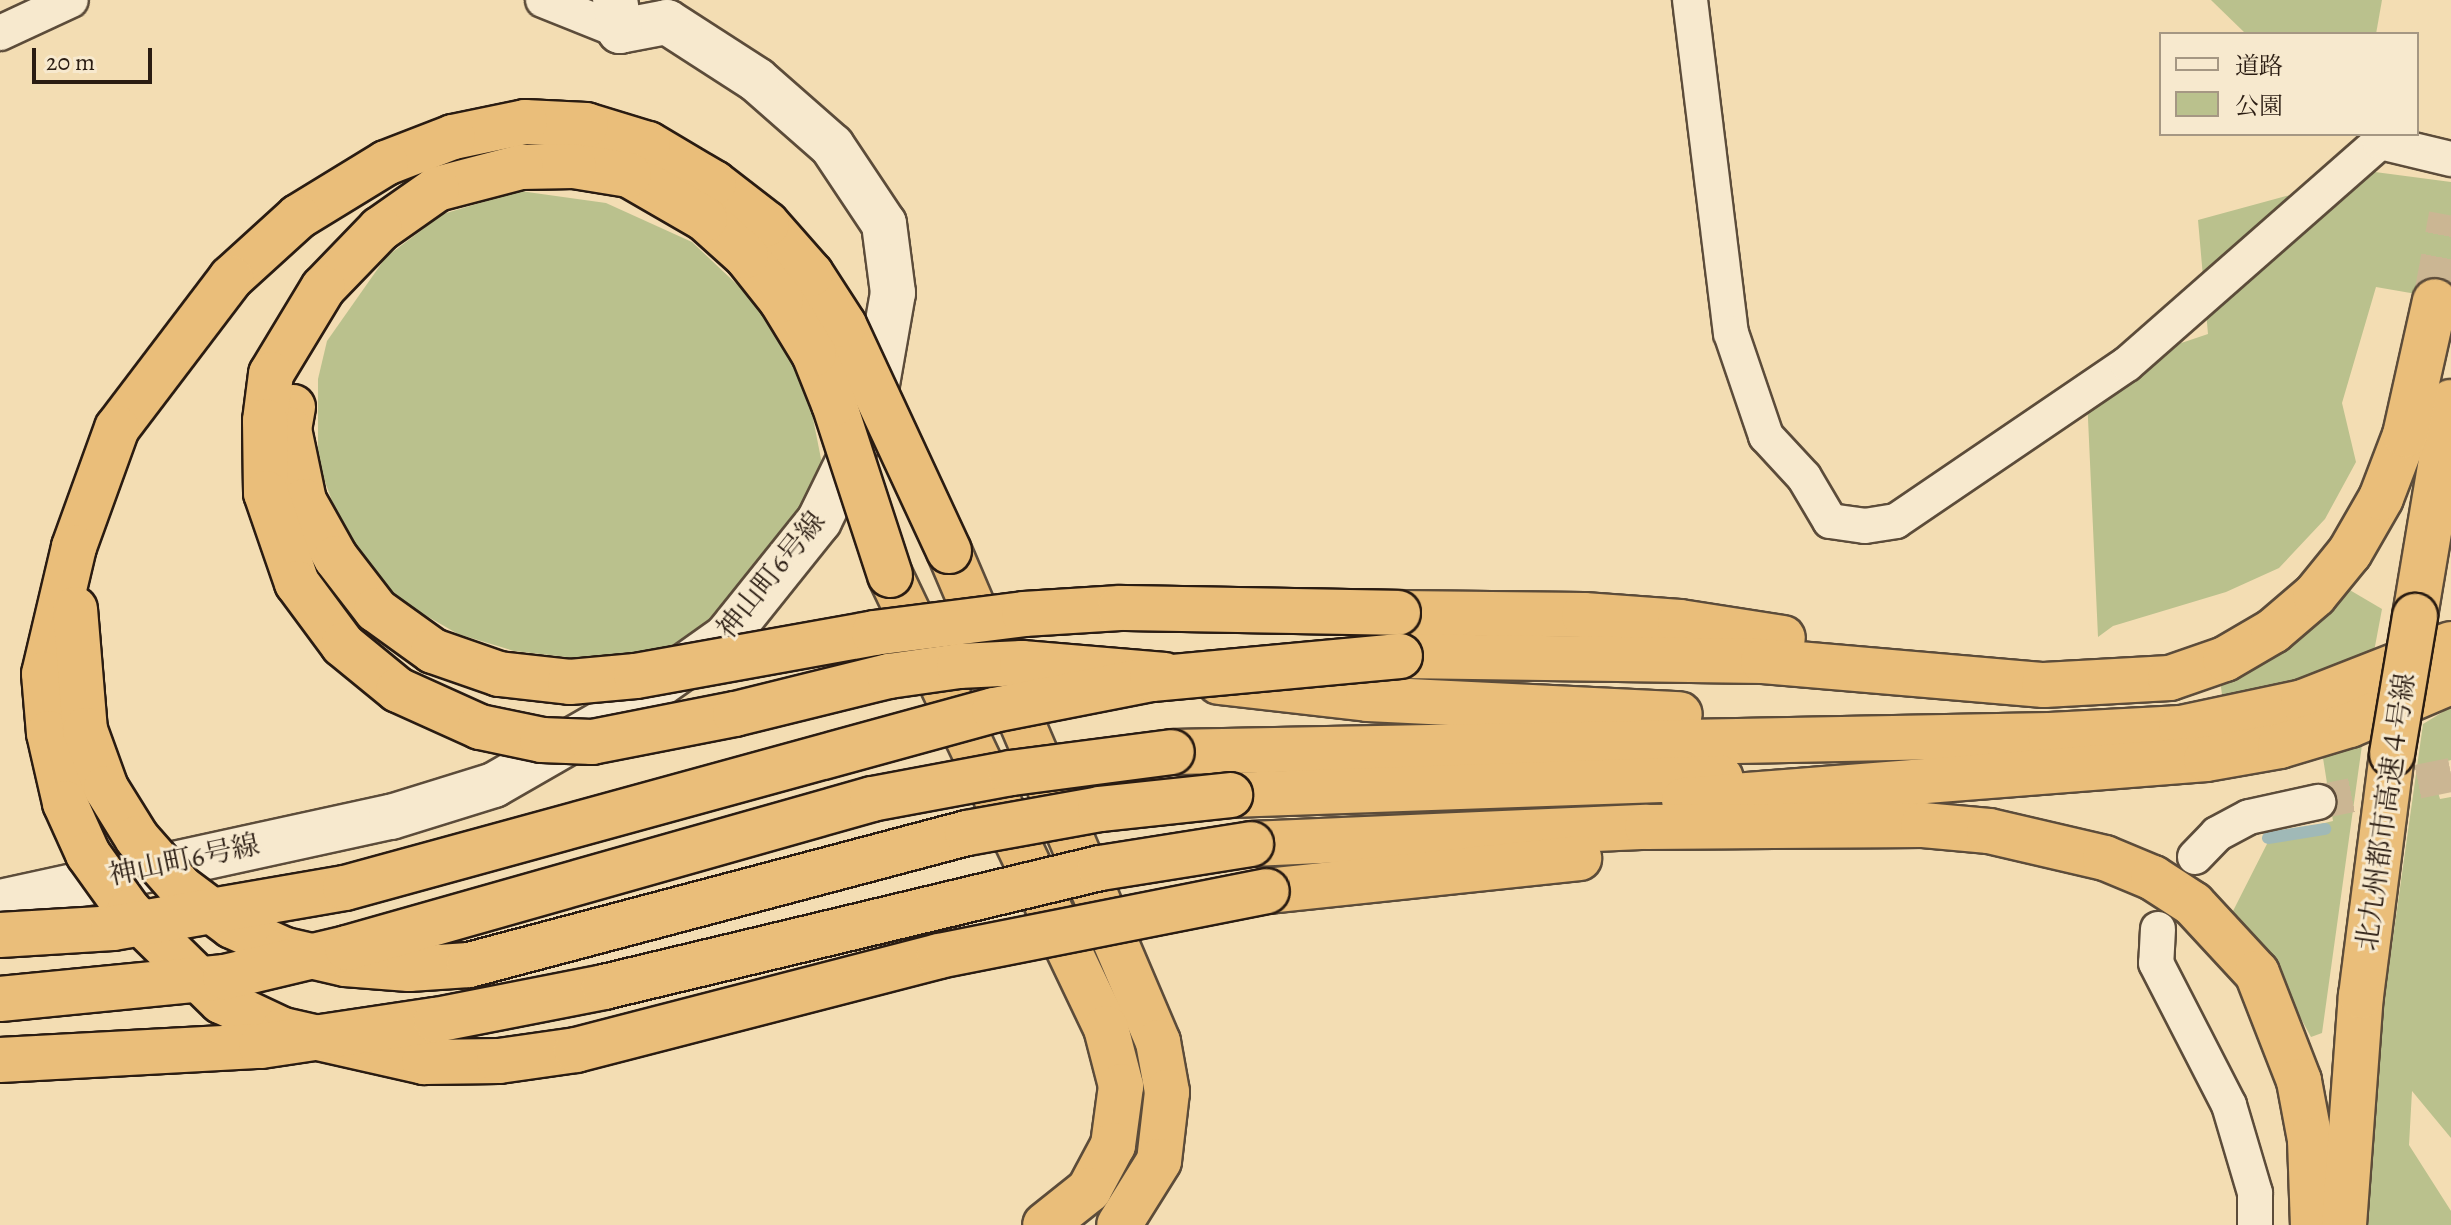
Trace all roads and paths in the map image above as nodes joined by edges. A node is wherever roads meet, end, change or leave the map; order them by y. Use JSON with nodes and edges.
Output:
{"nodes":[{"id":1,"x":71,"y":0,"type":"edge"},
{"id":2,"x":543,"y":0,"type":"edge"},
{"id":3,"x":1690,"y":0,"type":"edge"},
{"id":4,"x":618,"y":16,"type":"edge"},
{"id":5,"x":0,"y":33,"type":"edge"},
{"id":6,"x":2451,"y":159,"type":"edge"},
{"id":7,"x":323,"y":288,"type":"junction"},
{"id":8,"x":2435,"y":301,"type":"tunnel mouth"},
{"id":9,"x":2451,"y":402,"type":"edge"},
{"id":10,"x":74,"y":547,"type":"junction"},
{"id":11,"x":2451,"y":644,"type":"edge"},
{"id":12,"x":1985,"y":679,"type":"junction"},
{"id":13,"x":2451,"y":682,"type":"edge"},
{"id":14,"x":2049,"y":754,"type":"junction"},
{"id":15,"x":2318,"y":802,"type":"tunnel mouth"},
{"id":16,"x":1876,"y":825,"type":"junction"},
{"id":17,"x":1251,"y":844,"type":"junction"},
{"id":18,"x":2195,"y":857,"type":"dead end"},
{"id":19,"x":0,"y":902,"type":"edge"},
{"id":20,"x":2158,"y":929,"type":"dead end"},
{"id":21,"x":0,"y":935,"type":"edge"},
{"id":22,"x":0,"y":999,"type":"edge"},
{"id":23,"x":0,"y":1060,"type":"edge"},
{"id":24,"x":1045,"y":1225,"type":"edge"},
{"id":25,"x":1119,"y":1225,"type":"edge"},
{"id":26,"x":2255,"y":1225,"type":"edge"},
{"id":27,"x":2313,"y":1225,"type":"edge"},
{"id":28,"x":2344,"y":1225,"type":"edge"}],
"edges":[{"from":1,"to":5,"type":"street"},
{"from":2,"to":4,"type":"street"},
{"from":3,"to":6,"type":"street"},
{"from":4,"to":19,"type":"street","name":"神山町6号線"},
{"from":7,"to":12,"type":"highway","bridge":true},
{"from":7,"to":14,"type":"highway","bridge":true},
{"from":7,"to":24,"type":"highway","bridge":true},
{"from":8,"to":12,"type":"highway"},
{"from":9,"to":28,"type":"highway","name":"北九州都市高速４号線","bridge":true},
{"from":10,"to":14,"type":"highway","bridge":true},
{"from":10,"to":16,"type":"highway","bridge":true},
{"from":10,"to":25,"type":"highway","bridge":true},
{"from":11,"to":14,"type":"highway"},
{"from":12,"to":21,"type":"highway","bridge":true},
{"from":13,"to":14,"type":"highway"},
{"from":14,"to":17,"type":"highway"},
{"from":14,"to":22,"type":"highway","bridge":true},
{"from":15,"to":18,"type":"street"},
{"from":16,"to":17,"type":"highway"},
{"from":16,"to":27,"type":"highway"},
{"from":17,"to":23,"type":"highway","bridge":true},
{"from":20,"to":26,"type":"street"}]}
